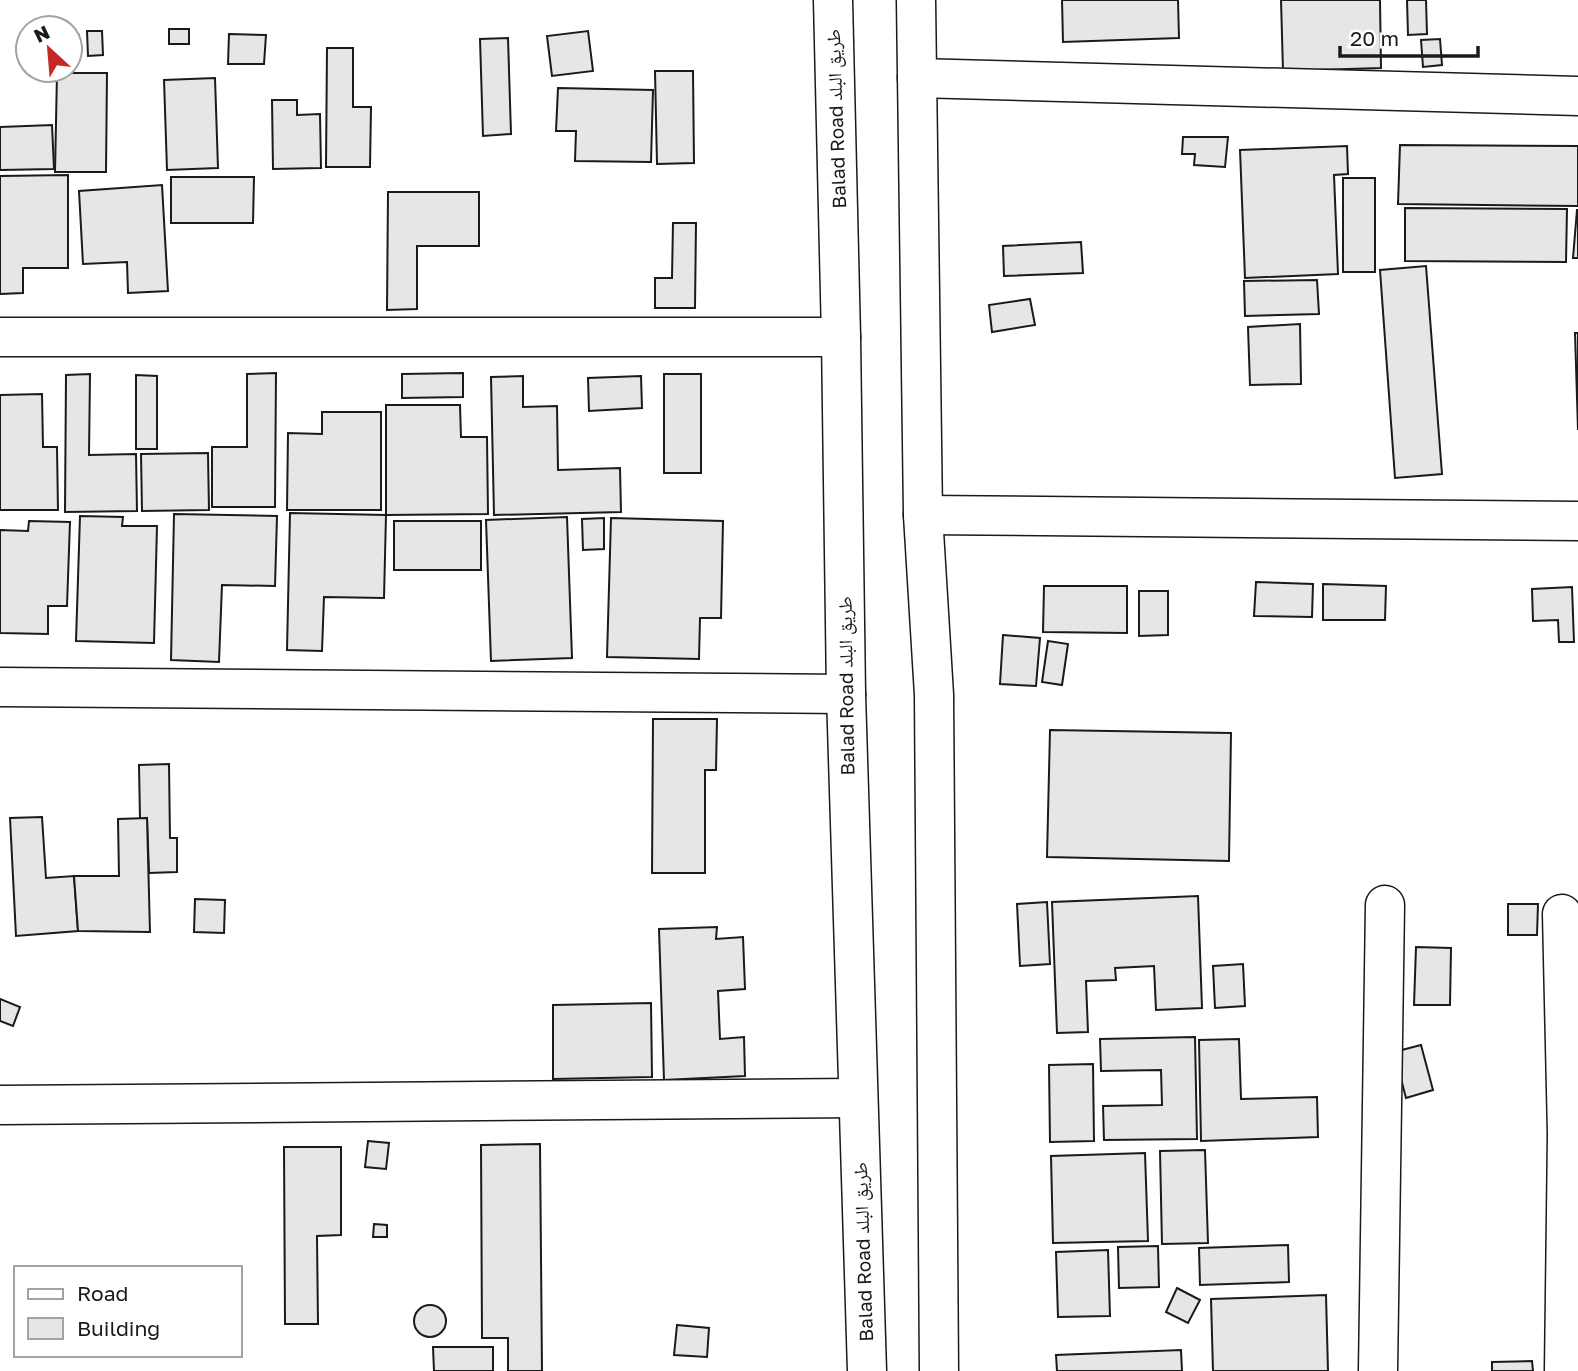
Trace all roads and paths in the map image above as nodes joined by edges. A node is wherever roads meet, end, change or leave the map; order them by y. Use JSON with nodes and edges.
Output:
{"nodes":[{"id":1,"x":832,"y":0,"type":"edge"},
{"id":2,"x":916,"y":0,"type":"edge"},
{"id":3,"x":918,"y":78,"type":"junction"},
{"id":4,"x":1578,"y":96,"type":"edge"},
{"id":5,"x":0,"y":337,"type":"edge"},
{"id":6,"x":841,"y":337,"type":"junction"},
{"id":7,"x":923,"y":515,"type":"junction"},
{"id":8,"x":1578,"y":521,"type":"edge"},
{"id":9,"x":0,"y":687,"type":"edge"},
{"id":10,"x":846,"y":694,"type":"junction"},
{"id":11,"x":1385,"y":905,"type":"dead end"},
{"id":12,"x":1562,"y":914,"type":"dead end"},
{"id":13,"x":858,"y":1098,"type":"junction"},
{"id":14,"x":0,"y":1105,"type":"edge"},
{"id":15,"x":867,"y":1371,"type":"edge"},
{"id":16,"x":939,"y":1371,"type":"edge"},
{"id":17,"x":1378,"y":1371,"type":"edge"},
{"id":18,"x":1564,"y":1371,"type":"edge"}],
"edges":[{"from":1,"to":6,"type":"main road","name":"Balad Road طريق البلد"},
{"from":2,"to":3,"type":"main road"},
{"from":3,"to":4,"type":"main road"},
{"from":3,"to":7,"type":"main road"},
{"from":5,"to":6,"type":"main road"},
{"from":6,"to":10,"type":"main road","name":"Balad Road طريق البلد"},
{"from":7,"to":8,"type":"main road"},
{"from":7,"to":16,"type":"main road"},
{"from":9,"to":10,"type":"main road"},
{"from":10,"to":13,"type":"main road","name":"Balad Road طريق البلد"},
{"from":11,"to":17,"type":"main road"},
{"from":12,"to":18,"type":"main road"},
{"from":13,"to":14,"type":"main road"},
{"from":13,"to":15,"type":"main road","name":"Balad Road طريق البلد"}]}
